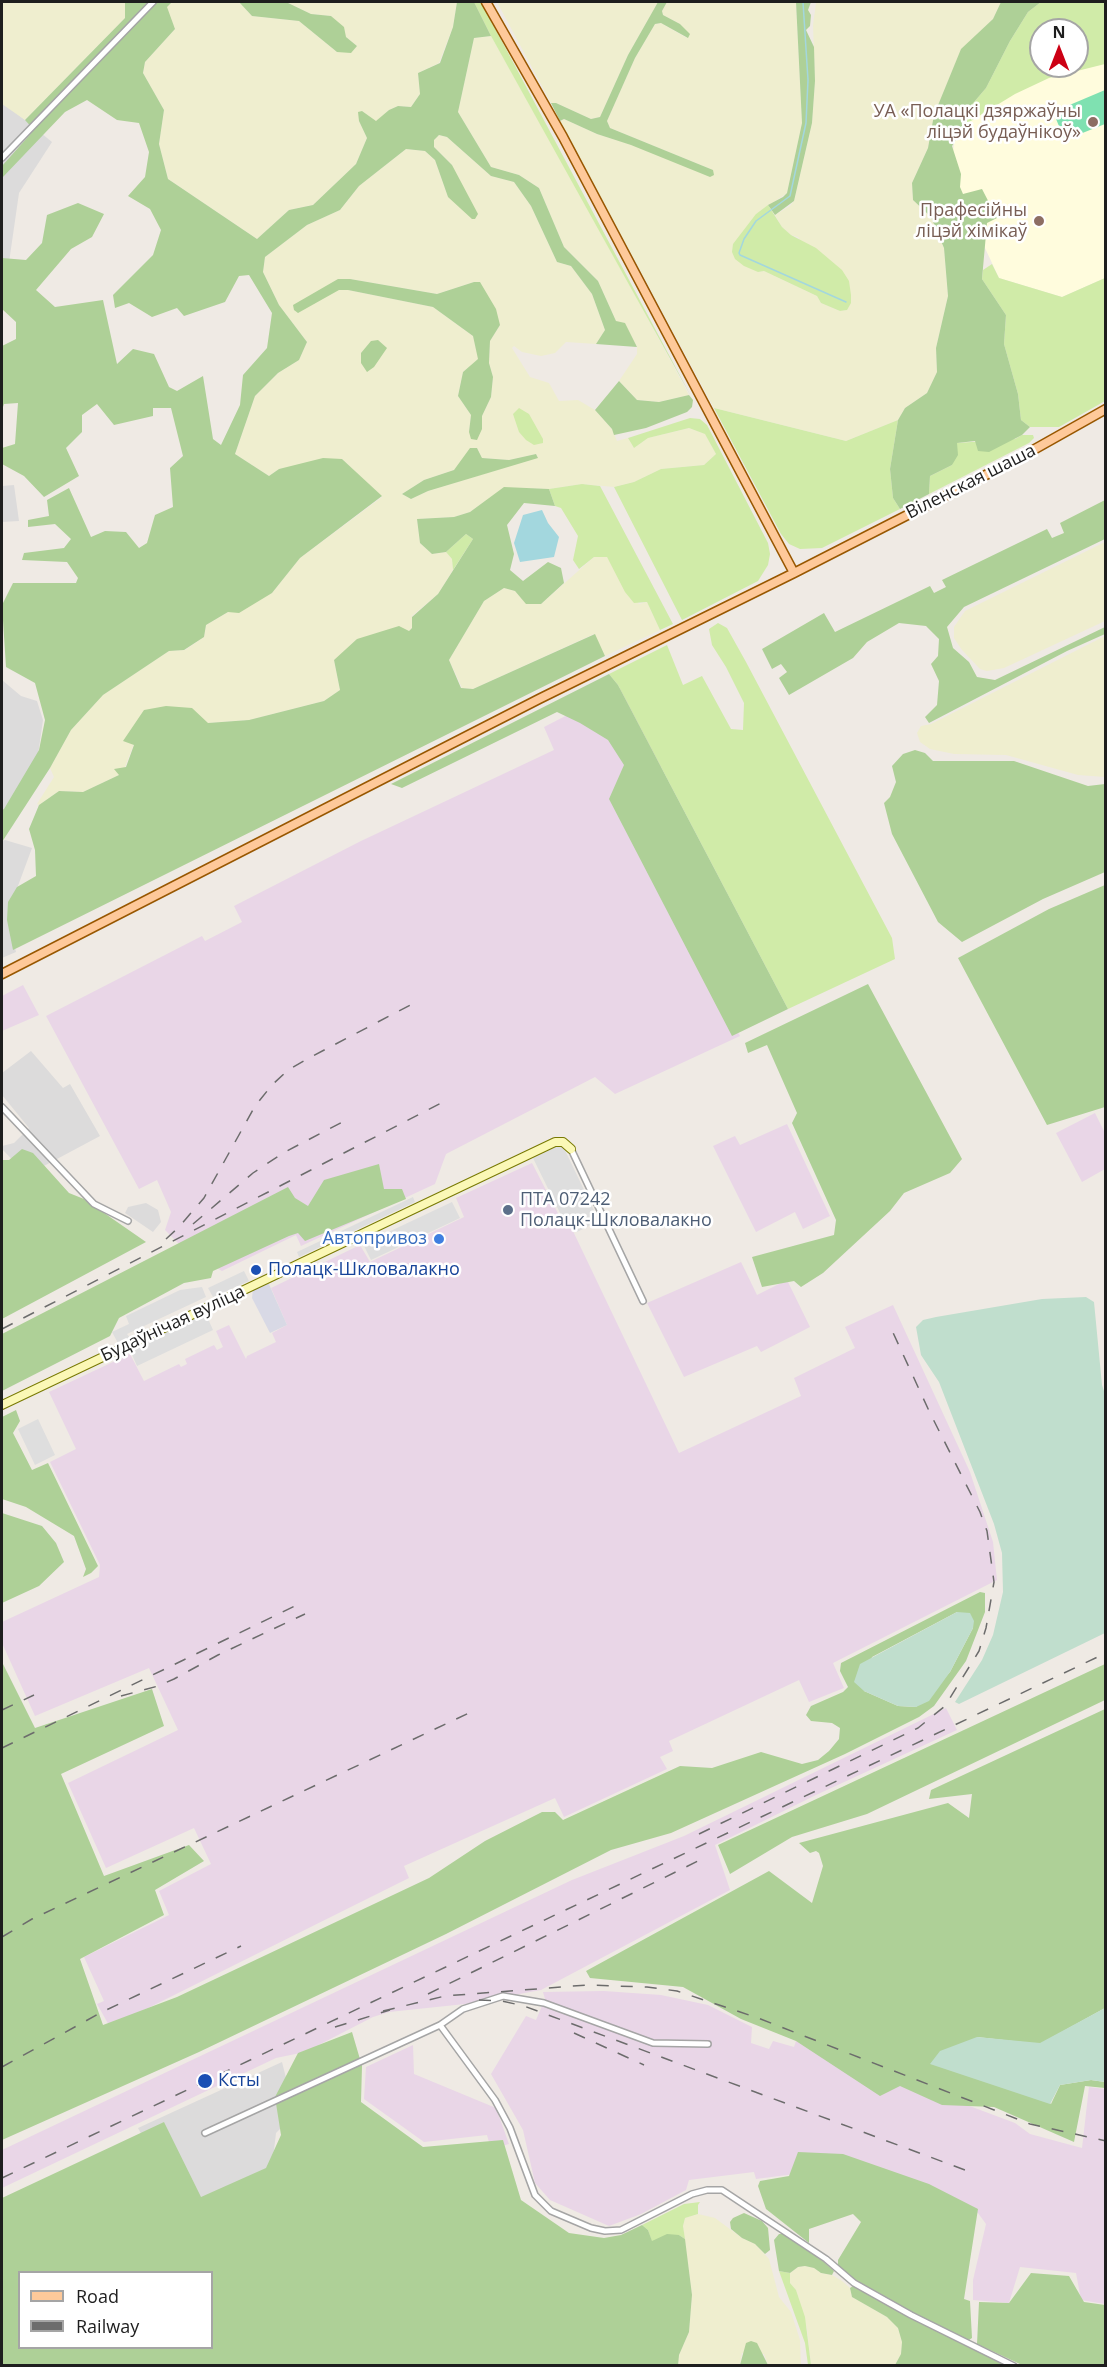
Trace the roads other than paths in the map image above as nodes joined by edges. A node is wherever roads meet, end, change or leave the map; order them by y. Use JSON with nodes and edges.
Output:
{"nodes":[{"id":1,"x":153,"y":2,"type":"edge"},
{"id":2,"x":486,"y":2,"type":"edge"},
{"id":3,"x":2,"y":158,"type":"edge"},
{"id":4,"x":1106,"y":409,"type":"edge"},
{"id":5,"x":794,"y":573,"type":"junction"},
{"id":6,"x":2,"y":974,"type":"edge"},
{"id":7,"x":2,"y":1107,"type":"edge"},
{"id":8,"x":571,"y":1149,"type":"joint"},
{"id":9,"x":128,"y":1221,"type":"dead end"},
{"id":10,"x":644,"y":1301,"type":"dead end"},
{"id":11,"x":2,"y":1406,"type":"edge"},
{"id":12,"x":440,"y":2025,"type":"junction"},
{"id":13,"x":708,"y":2044,"type":"dead end"},
{"id":14,"x":206,"y":2133,"type":"dead end"},
{"id":15,"x":1014,"y":2366,"type":"edge"}],
"edges":[{"from":1,"to":3,"type":"street"},
{"from":2,"to":5,"type":"main road"},
{"from":4,"to":5,"type":"main road","name":"Віленская шаша"},
{"from":5,"to":6,"type":"main road","name":"Віленская шаша"},
{"from":7,"to":9,"type":"street"},
{"from":8,"to":10,"type":"street"},
{"from":8,"to":11,"type":"street","name":"Будаўнічая вуліца"},
{"from":12,"to":13,"type":"street"},
{"from":12,"to":14,"type":"street"},
{"from":12,"to":15,"type":"street"}]}
